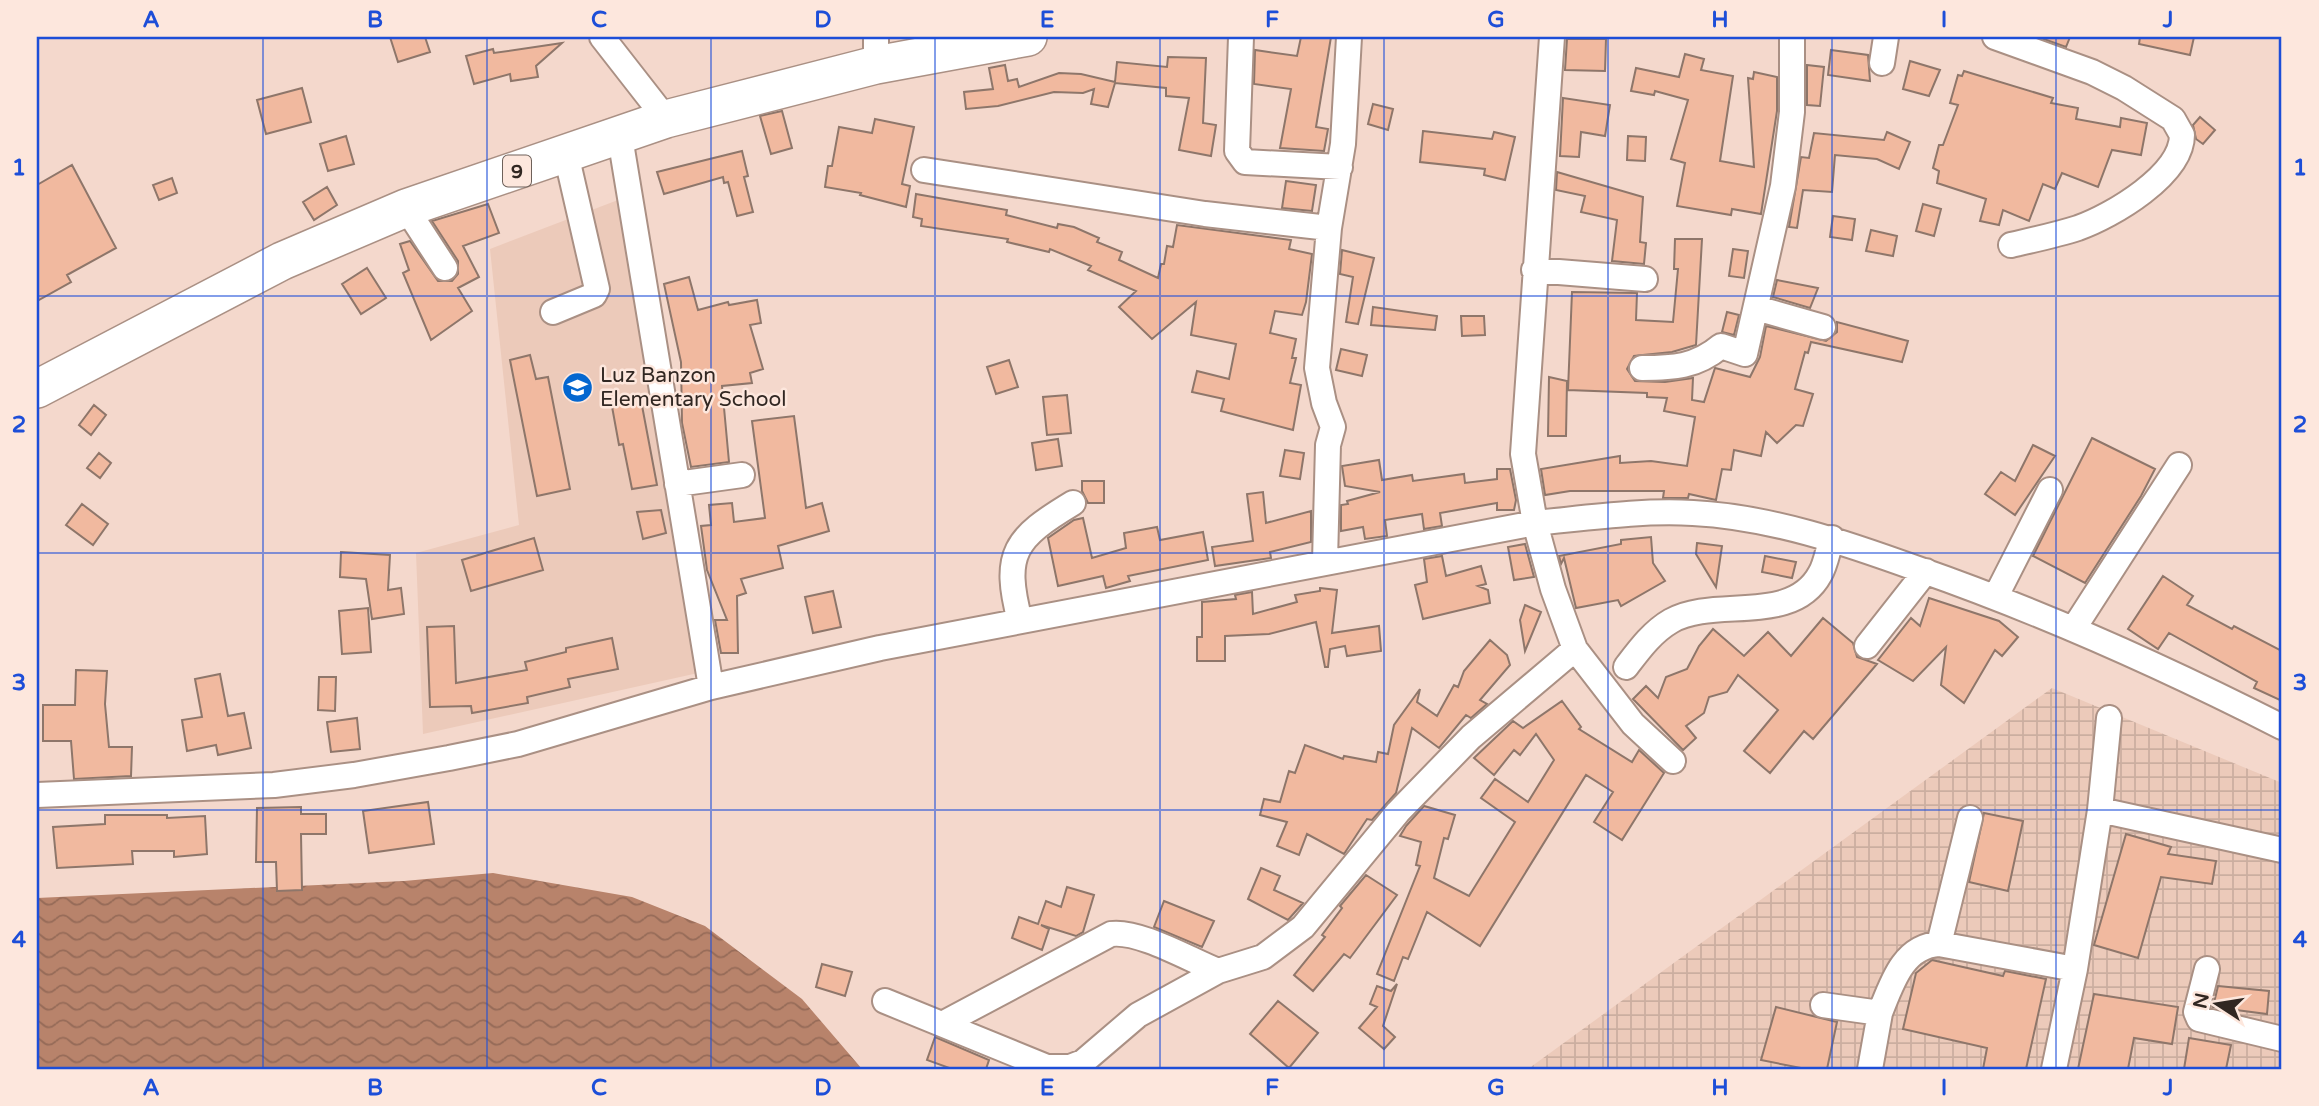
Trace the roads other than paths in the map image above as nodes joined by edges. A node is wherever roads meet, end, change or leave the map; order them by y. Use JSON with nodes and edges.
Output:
{"nodes":[{"id":1,"x":602,"y":37,"type":"edge"},
{"id":2,"x":1028,"y":37,"type":"edge"},
{"id":3,"x":1241,"y":37,"type":"edge"},
{"id":4,"x":1349,"y":37,"type":"edge"},
{"id":5,"x":1552,"y":37,"type":"edge"},
{"id":6,"x":1792,"y":37,"type":"edge"},
{"id":7,"x":1886,"y":37,"type":"edge"},
{"id":8,"x":1994,"y":37,"type":"edge"},
{"id":9,"x":876,"y":51,"type":"edge"},
{"id":10,"x":1882,"y":63,"type":"dead end"},
{"id":11,"x":666,"y":119,"type":"junction"},
{"id":12,"x":620,"y":137,"type":"junction"},
{"id":13,"x":566,"y":154,"type":"junction"},
{"id":14,"x":1340,"y":167,"type":"junction"},
{"id":15,"x":924,"y":170,"type":"dead end"},
{"id":16,"x":406,"y":208,"type":"junction"},
{"id":17,"x":1329,"y":228,"type":"junction"},
{"id":18,"x":2011,"y":245,"type":"dead end"},
{"id":19,"x":445,"y":268,"type":"dead end"},
{"id":20,"x":1534,"y":270,"type":"junction"},
{"id":21,"x":1645,"y":279,"type":"dead end"},
{"id":22,"x":1756,"y":308,"type":"junction"},
{"id":23,"x":554,"y":312,"type":"dead end"},
{"id":24,"x":1823,"y":327,"type":"dead end"},
{"id":25,"x":1642,"y":368,"type":"dead end"},
{"id":26,"x":37,"y":389,"type":"edge"},
{"id":27,"x":2179,"y":465,"type":"dead end"},
{"id":28,"x":742,"y":475,"type":"dead end"},
{"id":29,"x":677,"y":484,"type":"junction"},
{"id":30,"x":2050,"y":490,"type":"dead end"},
{"id":31,"x":1073,"y":503,"type":"dead end"},
{"id":32,"x":1535,"y":523,"type":"junction"},
{"id":33,"x":1832,"y":538,"type":"junction"},
{"id":34,"x":1325,"y":561,"type":"junction"},
{"id":35,"x":1926,"y":571,"type":"junction"},
{"id":36,"x":1996,"y":596,"type":"junction"},
{"id":37,"x":1020,"y":621,"type":"junction"},
{"id":38,"x":2074,"y":628,"type":"junction"},
{"id":39,"x":1867,"y":646,"type":"dead end"},
{"id":40,"x":1575,"y":649,"type":"junction"},
{"id":41,"x":1626,"y":667,"type":"dead end"},
{"id":42,"x":711,"y":687,"type":"junction"},
{"id":43,"x":2109,"y":718,"type":"dead end"},
{"id":44,"x":2282,"y":727,"type":"edge"},
{"id":45,"x":1673,"y":761,"type":"dead end"},
{"id":46,"x":37,"y":795,"type":"edge"},
{"id":47,"x":2100,"y":810,"type":"junction"},
{"id":48,"x":1970,"y":817,"type":"dead end"},
{"id":49,"x":2282,"y":850,"type":"edge"},
{"id":50,"x":1939,"y":944,"type":"junction"},
{"id":51,"x":2076,"y":969,"type":"junction"},
{"id":52,"x":2207,"y":969,"type":"dead end"},
{"id":53,"x":1218,"y":971,"type":"junction"},
{"id":54,"x":885,"y":1001,"type":"dead end"},
{"id":55,"x":1823,"y":1005,"type":"dead end"},
{"id":56,"x":1880,"y":1013,"type":"junction"},
{"id":57,"x":944,"y":1023,"type":"junction"},
{"id":58,"x":2282,"y":1039,"type":"edge"},
{"id":59,"x":1870,"y":1069,"type":"edge"},
{"id":60,"x":2053,"y":1069,"type":"edge"}],
"edges":[{"from":1,"to":11,"type":"street"},
{"from":2,"to":9,"type":"highway","number":"9"},
{"from":3,"to":14,"type":"street"},
{"from":4,"to":14,"type":"street"},
{"from":5,"to":20,"type":"street"},
{"from":6,"to":22,"type":"street"},
{"from":7,"to":10,"type":"street"},
{"from":8,"to":18,"type":"street"},
{"from":9,"to":11,"type":"highway","number":"9"},
{"from":11,"to":12,"type":"highway","number":"9"},
{"from":12,"to":13,"type":"highway","number":"9"},
{"from":12,"to":29,"type":"street"},
{"from":13,"to":16,"type":"highway","number":"9"},
{"from":13,"to":23,"type":"street"},
{"from":14,"to":17,"type":"street"},
{"from":15,"to":17,"type":"street"},
{"from":16,"to":19,"type":"street"},
{"from":16,"to":26,"type":"highway","number":"9"},
{"from":17,"to":34,"type":"street"},
{"from":20,"to":21,"type":"street"},
{"from":20,"to":32,"type":"street"},
{"from":22,"to":24,"type":"street"},
{"from":22,"to":25,"type":"street"},
{"from":27,"to":38,"type":"street"},
{"from":28,"to":29,"type":"street"},
{"from":29,"to":42,"type":"street"},
{"from":30,"to":36,"type":"street"},
{"from":31,"to":37,"type":"street"},
{"from":32,"to":33,"type":"street"},
{"from":32,"to":34,"type":"street"},
{"from":32,"to":40,"type":"street"},
{"from":33,"to":35,"type":"street"},
{"from":33,"to":41,"type":"street"},
{"from":34,"to":37,"type":"street"},
{"from":35,"to":36,"type":"street"},
{"from":35,"to":39,"type":"street"},
{"from":36,"to":38,"type":"street"},
{"from":37,"to":42,"type":"street"},
{"from":38,"to":44,"type":"street"},
{"from":40,"to":45,"type":"street"},
{"from":40,"to":53,"type":"street"},
{"from":42,"to":46,"type":"street"},
{"from":43,"to":47,"type":"street"},
{"from":47,"to":49,"type":"street"},
{"from":47,"to":51,"type":"street"},
{"from":48,"to":50,"type":"street"},
{"from":50,"to":51,"type":"street"},
{"from":50,"to":56,"type":"street"},
{"from":51,"to":60,"type":"street"},
{"from":52,"to":58,"type":"street"},
{"from":53,"to":57,"type":"street"},
{"from":53,"to":57,"type":"street"},
{"from":54,"to":57,"type":"street"},
{"from":55,"to":56,"type":"street"},
{"from":56,"to":59,"type":"street"}]}
